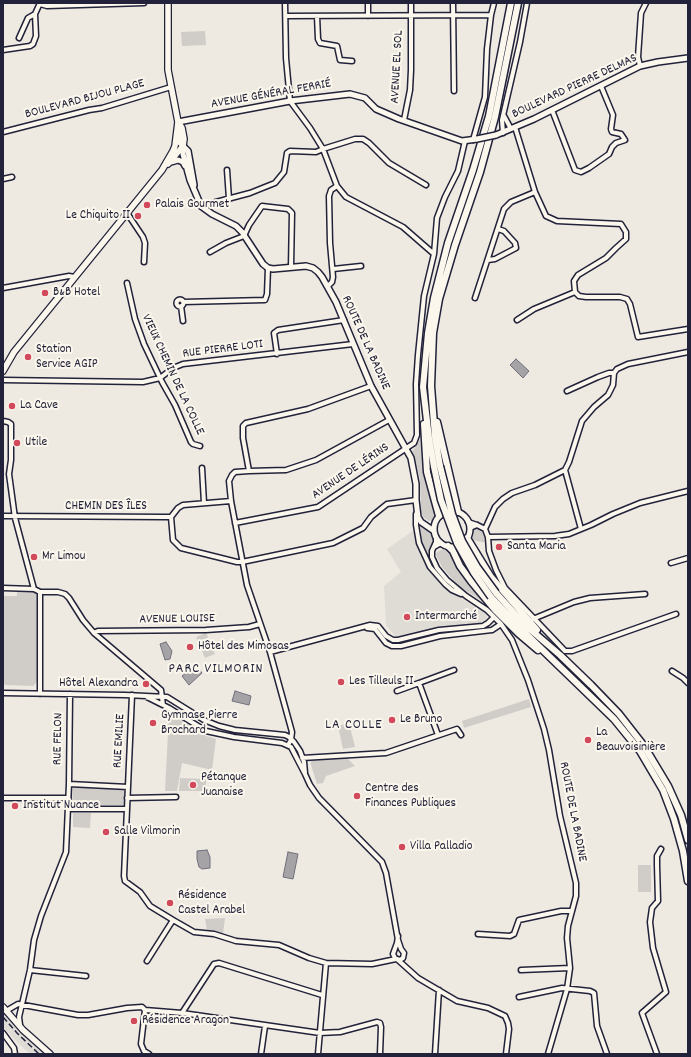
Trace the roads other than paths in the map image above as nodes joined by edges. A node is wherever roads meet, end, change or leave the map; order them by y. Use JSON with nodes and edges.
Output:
{"nodes":[{"id":1,"x":40,"y":3,"type":"edge"},
{"id":2,"x":144,"y":3,"type":"edge"},
{"id":3,"x":168,"y":3,"type":"edge"},
{"id":4,"x":285,"y":3,"type":"edge"},
{"id":5,"x":368,"y":3,"type":"edge"},
{"id":6,"x":411,"y":3,"type":"edge"},
{"id":7,"x":453,"y":3,"type":"edge"},
{"id":8,"x":494,"y":3,"type":"edge"},
{"id":9,"x":512,"y":3,"type":"edge"},
{"id":10,"x":518,"y":3,"type":"edge"},
{"id":11,"x":526,"y":3,"type":"edge"},
{"id":12,"x":646,"y":3,"type":"edge"},
{"id":13,"x":35,"y":14,"type":"junction"},
{"id":14,"x":411,"y":15,"type":"junction"},
{"id":15,"x":491,"y":15,"type":"junction"},
{"id":16,"x":286,"y":16,"type":"junction"},
{"id":17,"x":317,"y":16,"type":"junction"},
{"id":18,"x":368,"y":16,"type":"junction"},
{"id":19,"x":453,"y":16,"type":"junction"},
{"id":20,"x":19,"y":38,"type":"dead end"},
{"id":21,"x":3,"y":50,"type":"edge"},
{"id":22,"x":688,"y":58,"type":"edge"},
{"id":23,"x":352,"y":61,"type":"dead end"},
{"id":24,"x":640,"y":66,"type":"junction"},
{"id":25,"x":601,"y":86,"type":"junction"},
{"id":26,"x":171,"y":87,"type":"junction"},
{"id":27,"x":454,"y":91,"type":"dead end"},
{"id":28,"x":290,"y":101,"type":"junction"},
{"id":29,"x":552,"y":110,"type":"junction"},
{"id":30,"x":504,"y":116,"type":"junction"},
{"id":31,"x":404,"y":120,"type":"junction"},
{"id":32,"x":178,"y":122,"type":"junction"},
{"id":33,"x":513,"y":128,"type":"junction"},
{"id":34,"x":178,"y":131,"type":"junction"},
{"id":35,"x":3,"y":132,"type":"edge"},
{"id":36,"x":503,"y":132,"type":"junction"},
{"id":37,"x":475,"y":140,"type":"junction"},
{"id":38,"x":465,"y":141,"type":"junction"},
{"id":39,"x":183,"y":146,"type":"junction"},
{"id":40,"x":174,"y":148,"type":"junction"},
{"id":41,"x":323,"y":149,"type":"junction"},
{"id":42,"x":171,"y":162,"type":"junction"},
{"id":43,"x":187,"y":169,"type":"junction"},
{"id":44,"x":162,"y":170,"type":"junction"},
{"id":45,"x":227,"y":170,"type":"dead end"},
{"id":46,"x":12,"y":177,"type":"dead end"},
{"id":47,"x":3,"y":179,"type":"edge"},
{"id":48,"x":426,"y":185,"type":"dead end"},
{"id":49,"x":337,"y":186,"type":"junction"},
{"id":50,"x":535,"y":192,"type":"junction"},
{"id":51,"x":196,"y":193,"type":"junction"},
{"id":52,"x":229,"y":199,"type":"junction"},
{"id":53,"x":201,"y":206,"type":"junction"},
{"id":54,"x":127,"y":213,"type":"junction"},
{"id":55,"x":498,"y":229,"type":"junction"},
{"id":56,"x":244,"y":236,"type":"junction"},
{"id":57,"x":210,"y":252,"type":"dead end"},
{"id":58,"x":434,"y":254,"type":"junction"},
{"id":59,"x":488,"y":260,"type":"junction"},
{"id":60,"x":144,"y":262,"type":"dead end"},
{"id":61,"x":361,"y":266,"type":"dead end"},
{"id":62,"x":291,"y":267,"type":"junction"},
{"id":63,"x":268,"y":268,"type":"junction"},
{"id":64,"x":333,"y":269,"type":"junction"},
{"id":65,"x":74,"y":277,"type":"junction"},
{"id":66,"x":127,"y":283,"type":"dead end"},
{"id":67,"x":328,"y":286,"type":"junction"},
{"id":68,"x":3,"y":288,"type":"edge"},
{"id":69,"x":576,"y":292,"type":"junction"},
{"id":70,"x":475,"y":298,"type":"dead end"},
{"id":71,"x":344,"y":320,"type":"junction"},
{"id":72,"x":516,"y":320,"type":"dead end"},
{"id":73,"x":183,"y":322,"type":"dead end"},
{"id":74,"x":688,"y":329,"type":"edge"},
{"id":75,"x":353,"y":344,"type":"junction"},
{"id":76,"x":688,"y":352,"type":"edge"},
{"id":77,"x":277,"y":354,"type":"junction"},
{"id":78,"x":3,"y":371,"type":"edge"},
{"id":79,"x":614,"y":373,"type":"junction"},
{"id":80,"x":160,"y":378,"type":"junction"},
{"id":81,"x":3,"y":380,"type":"edge"},
{"id":82,"x":371,"y":386,"type":"junction"},
{"id":83,"x":431,"y":386,"type":"junction"},
{"id":84,"x":424,"y":387,"type":"junction"},
{"id":85,"x":567,"y":391,"type":"dead end"},
{"id":86,"x":389,"y":420,"type":"junction"},
{"id":87,"x":3,"y":421,"type":"edge"},
{"id":88,"x":200,"y":446,"type":"dead end"},
{"id":89,"x":406,"y":447,"type":"junction"},
{"id":90,"x":437,"y":467,"type":"junction"},
{"id":91,"x":202,"y":468,"type":"dead end"},
{"id":92,"x":249,"y":470,"type":"junction"},
{"id":93,"x":565,"y":470,"type":"junction"},
{"id":94,"x":688,"y":491,"type":"edge"},
{"id":95,"x":231,"y":500,"type":"junction"},
{"id":96,"x":416,"y":500,"type":"junction"},
{"id":97,"x":204,"y":503,"type":"junction"},
{"id":98,"x":417,"y":510,"type":"junction"},
{"id":99,"x":458,"y":512,"type":"junction"},
{"id":100,"x":3,"y":516,"type":"edge"},
{"id":101,"x":15,"y":516,"type":"junction"},
{"id":102,"x":171,"y":516,"type":"junction"},
{"id":103,"x":439,"y":516,"type":"junction"},
{"id":104,"x":468,"y":522,"type":"junction"},
{"id":105,"x":235,"y":523,"type":"junction"},
{"id":106,"x":435,"y":524,"type":"junction"},
{"id":107,"x":427,"y":525,"type":"junction"},
{"id":108,"x":477,"y":525,"type":"junction"},
{"id":109,"x":470,"y":528,"type":"junction"},
{"id":110,"x":485,"y":529,"type":"junction"},
{"id":111,"x":581,"y":529,"type":"junction"},
{"id":112,"x":434,"y":531,"type":"junction"},
{"id":113,"x":436,"y":537,"type":"junction"},
{"id":114,"x":488,"y":537,"type":"junction"},
{"id":115,"x":467,"y":538,"type":"junction"},
{"id":116,"x":441,"y":543,"type":"junction"},
{"id":117,"x":448,"y":546,"type":"junction"},
{"id":118,"x":433,"y":547,"type":"junction"},
{"id":119,"x":688,"y":558,"type":"edge"},
{"id":120,"x":242,"y":562,"type":"junction"},
{"id":121,"x":671,"y":563,"type":"dead end"},
{"id":122,"x":3,"y":588,"type":"edge"},
{"id":123,"x":34,"y":589,"type":"junction"},
{"id":124,"x":40,"y":592,"type":"junction"},
{"id":125,"x":646,"y":594,"type":"dead end"},
{"id":126,"x":494,"y":595,"type":"junction"},
{"id":127,"x":466,"y":596,"type":"junction"},
{"id":128,"x":676,"y":614,"type":"dead end"},
{"id":129,"x":494,"y":618,"type":"junction"},
{"id":130,"x":532,"y":619,"type":"junction"},
{"id":131,"x":260,"y":624,"type":"junction"},
{"id":132,"x":501,"y":624,"type":"junction"},
{"id":133,"x":361,"y":629,"type":"junction"},
{"id":134,"x":439,"y":630,"type":"junction"},
{"id":135,"x":94,"y":632,"type":"junction"},
{"id":136,"x":440,"y":636,"type":"junction"},
{"id":137,"x":270,"y":652,"type":"junction"},
{"id":138,"x":560,"y":655,"type":"junction"},
{"id":139,"x":555,"y":663,"type":"junction"},
{"id":140,"x":454,"y":670,"type":"dead end"},
{"id":141,"x":672,"y":671,"type":"dead end"},
{"id":142,"x":419,"y":683,"type":"junction"},
{"id":143,"x":688,"y":683,"type":"edge"},
{"id":144,"x":397,"y":691,"type":"dead end"},
{"id":145,"x":3,"y":693,"type":"edge"},
{"id":146,"x":40,"y":694,"type":"junction"},
{"id":147,"x":70,"y":694,"type":"junction"},
{"id":148,"x":132,"y":695,"type":"junction"},
{"id":149,"x":147,"y":696,"type":"junction"},
{"id":150,"x":162,"y":697,"type":"junction"},
{"id":151,"x":174,"y":701,"type":"junction"},
{"id":152,"x":163,"y":704,"type":"junction"},
{"id":153,"x":169,"y":708,"type":"junction"},
{"id":154,"x":219,"y":726,"type":"junction"},
{"id":155,"x":217,"y":734,"type":"junction"},
{"id":156,"x":438,"y":735,"type":"junction"},
{"id":157,"x":461,"y":735,"type":"dead end"},
{"id":158,"x":291,"y":740,"type":"junction"},
{"id":159,"x":288,"y":745,"type":"junction"},
{"id":160,"x":303,"y":758,"type":"junction"},
{"id":161,"x":298,"y":760,"type":"junction"},
{"id":162,"x":305,"y":774,"type":"junction"},
{"id":163,"x":69,"y":784,"type":"junction"},
{"id":164,"x":128,"y":787,"type":"junction"},
{"id":165,"x":176,"y":797,"type":"dead end"},
{"id":166,"x":3,"y":798,"type":"edge"},
{"id":167,"x":68,"y":798,"type":"junction"},
{"id":168,"x":127,"y":798,"type":"junction"},
{"id":169,"x":68,"y":809,"type":"junction"},
{"id":170,"x":126,"y":809,"type":"junction"},
{"id":171,"x":688,"y":840,"type":"edge"},
{"id":172,"x":661,"y":849,"type":"dead end"},
{"id":173,"x":688,"y":881,"type":"edge"},
{"id":174,"x":572,"y":911,"type":"junction"},
{"id":175,"x":173,"y":920,"type":"junction"},
{"id":176,"x":478,"y":934,"type":"dead end"},
{"id":177,"x":398,"y":943,"type":"junction"},
{"id":178,"x":401,"y":949,"type":"junction"},
{"id":179,"x":394,"y":952,"type":"junction"},
{"id":180,"x":399,"y":959,"type":"junction"},
{"id":181,"x":147,"y":961,"type":"dead end"},
{"id":182,"x":384,"y":962,"type":"junction"},
{"id":183,"x":326,"y":963,"type":"junction"},
{"id":184,"x":570,"y":968,"type":"junction"},
{"id":185,"x":30,"y":970,"type":"junction"},
{"id":186,"x":521,"y":970,"type":"dead end"},
{"id":187,"x":86,"y":976,"type":"dead end"},
{"id":188,"x":567,"y":989,"type":"junction"},
{"id":189,"x":439,"y":990,"type":"junction"},
{"id":190,"x":322,"y":995,"type":"junction"},
{"id":191,"x":519,"y":997,"type":"dead end"},
{"id":192,"x":22,"y":1005,"type":"junction"},
{"id":193,"x":4,"y":1009,"type":"edge"},
{"id":194,"x":145,"y":1010,"type":"junction"},
{"id":195,"x":182,"y":1013,"type":"junction"},
{"id":196,"x":265,"y":1026,"type":"junction"},
{"id":197,"x":20,"y":1027,"type":"junction"},
{"id":198,"x":3,"y":1033,"type":"edge"},
{"id":199,"x":320,"y":1034,"type":"junction"},
{"id":200,"x":15,"y":1054,"type":"edge"},
{"id":201,"x":50,"y":1054,"type":"edge"},
{"id":202,"x":149,"y":1054,"type":"edge"},
{"id":203,"x":261,"y":1054,"type":"edge"},
{"id":204,"x":318,"y":1054,"type":"edge"},
{"id":205,"x":380,"y":1054,"type":"edge"},
{"id":206,"x":435,"y":1054,"type":"edge"},
{"id":207,"x":506,"y":1054,"type":"edge"},
{"id":208,"x":548,"y":1054,"type":"edge"},
{"id":209,"x":607,"y":1054,"type":"edge"},
{"id":210,"x":657,"y":1054,"type":"edge"}],
"edges":[{"from":1,"to":2,"type":"street"},
{"from":1,"to":13,"type":"street"},
{"from":3,"to":26,"type":"main road"},
{"from":4,"to":16,"type":"street"},
{"from":5,"to":18,"type":"street"},
{"from":6,"to":14,"type":"street","name":"AVENUE EL SOL"},
{"from":7,"to":19,"type":"street"},
{"from":8,"to":15,"type":"street"},
{"from":9,"to":84,"type":"highway"},
{"from":10,"to":83,"type":"highway"},
{"from":11,"to":30,"type":"street"},
{"from":12,"to":24,"type":"street"},
{"from":13,"to":20,"type":"street"},
{"from":13,"to":21,"type":"street"},
{"from":14,"to":18,"type":"street","name":"AVENUE EL SOL"},
{"from":14,"to":19,"type":"street","name":"AVENUE EL SOL"},
{"from":14,"to":31,"type":"street","name":"AVENUE EL SOL"},
{"from":15,"to":19,"type":"street","name":"AVENUE EL SOL"},
{"from":15,"to":37,"type":"street"},
{"from":16,"to":17,"type":"street","name":"AVENUE EL SOL"},
{"from":16,"to":28,"type":"street"},
{"from":17,"to":18,"type":"street","name":"AVENUE EL SOL"},
{"from":17,"to":23,"type":"street"},
{"from":19,"to":27,"type":"street"},
{"from":22,"to":24,"type":"street","name":"BOULEVARD PIERRE DELMAS"},
{"from":24,"to":25,"type":"street","name":"BOULEVARD PIERRE DELMAS"},
{"from":25,"to":29,"type":"street","name":"BOULEVARD PIERRE DELMAS"},
{"from":25,"to":29,"type":"street"},
{"from":26,"to":32,"type":"main road"},
{"from":26,"to":35,"type":"street","name":"BOULEVARD BIJOU PLAGE"},
{"from":28,"to":31,"type":"street","name":"AVENUE GÉNÉRAL FERRIÉ"},
{"from":28,"to":32,"type":"street","name":"AVENUE GÉNÉRAL FERRIÉ"},
{"from":28,"to":41,"type":"street"},
{"from":29,"to":33,"type":"street","name":"BOULEVARD PIERRE DELMAS"},
{"from":30,"to":33,"type":"street"},
{"from":30,"to":36,"type":"street"},
{"from":31,"to":38,"type":"street","name":"AVENUE GÉNÉRAL FERRIÉ"},
{"from":32,"to":34,"type":"main road"},
{"from":32,"to":39,"type":"main road"},
{"from":33,"to":36,"type":"street","name":"BOULEVARD PIERRE DELMAS"},
{"from":33,"to":50,"type":"street"},
{"from":34,"to":39,"type":"street"},
{"from":34,"to":40,"type":"main road"},
{"from":36,"to":37,"type":"street","name":"BOULEVARD PIERRE DELMAS","bridge":true},
{"from":37,"to":38,"type":"street","name":"AVENUE GÉNÉRAL FERRIÉ"},
{"from":38,"to":58,"type":"street","name":"AVENUE DE LÉRINS"},
{"from":39,"to":40,"type":"street"},
{"from":39,"to":42,"type":"main road"},
{"from":39,"to":43,"type":"street"},
{"from":39,"to":51,"type":"street"},
{"from":40,"to":44,"type":"main road"},
{"from":41,"to":48,"type":"street"},
{"from":41,"to":49,"type":"street"},
{"from":41,"to":52,"type":"street"},
{"from":42,"to":43,"type":"street"},
{"from":42,"to":44,"type":"main road"},
{"from":43,"to":51,"type":"street"},
{"from":44,"to":54,"type":"main road"},
{"from":45,"to":52,"type":"street"},
{"from":46,"to":47,"type":"street"},
{"from":49,"to":58,"type":"street"},
{"from":49,"to":64,"type":"street"},
{"from":50,"to":55,"type":"street"},
{"from":50,"to":69,"type":"street"},
{"from":51,"to":53,"type":"street"},
{"from":52,"to":53,"type":"street"},
{"from":53,"to":56,"type":"street"},
{"from":54,"to":60,"type":"street"},
{"from":54,"to":65,"type":"main road"},
{"from":55,"to":59,"type":"street"},
{"from":55,"to":59,"type":"street"},
{"from":56,"to":57,"type":"street"},
{"from":56,"to":62,"type":"street"},
{"from":56,"to":63,"type":"street"},
{"from":58,"to":89,"type":"street","name":"AVENUE DE LÉRINS"},
{"from":59,"to":70,"type":"street"},
{"from":61,"to":64,"type":"street"},
{"from":62,"to":63,"type":"street","name":"ROUTE DE LA BADINE"},
{"from":62,"to":67,"type":"street","name":"ROUTE DE LA BADINE"},
{"from":63,"to":73,"type":"street"},
{"from":64,"to":67,"type":"street"},
{"from":65,"to":68,"type":"street"},
{"from":65,"to":78,"type":"main road"},
{"from":66,"to":80,"type":"street","name":"VIEUX CHEMIN DE LA COLLE"},
{"from":67,"to":71,"type":"street","name":"ROUTE DE LA BADINE"},
{"from":69,"to":72,"type":"street"},
{"from":69,"to":74,"type":"street"},
{"from":71,"to":75,"type":"street","name":"ROUTE DE LA BADINE"},
{"from":71,"to":77,"type":"street"},
{"from":75,"to":77,"type":"street","name":"RUE PIERRE LOTI"},
{"from":75,"to":82,"type":"street","name":"ROUTE DE LA BADINE"},
{"from":76,"to":79,"type":"street"},
{"from":77,"to":80,"type":"street","name":"RUE PIERRE LOTI"},
{"from":79,"to":85,"type":"street"},
{"from":79,"to":93,"type":"street"},
{"from":80,"to":81,"type":"street","name":"RUE PIERRE LOTI"},
{"from":80,"to":88,"type":"street","name":"VIEUX CHEMIN DE LA COLLE"},
{"from":82,"to":86,"type":"street","name":"ROUTE DE LA BADINE"},
{"from":82,"to":92,"type":"street"},
{"from":83,"to":90,"type":"highway"},
{"from":83,"to":99,"type":"highway"},
{"from":84,"to":90,"type":"highway"},
{"from":84,"to":103,"type":"highway"},
{"from":86,"to":89,"type":"street","name":"ROUTE DE LA BADINE"},
{"from":86,"to":92,"type":"street"},
{"from":87,"to":101,"type":"street"},
{"from":89,"to":96,"type":"street","name":"ROUTE DE LA BADINE"},
{"from":89,"to":105,"type":"street","name":"AVENUE DE LÉRINS"},
{"from":90,"to":126,"type":"highway","bridge":true},
{"from":91,"to":97,"type":"street"},
{"from":92,"to":95,"type":"street"},
{"from":93,"to":110,"type":"street"},
{"from":93,"to":111,"type":"street"},
{"from":94,"to":111,"type":"street"},
{"from":95,"to":97,"type":"street"},
{"from":95,"to":105,"type":"street"},
{"from":96,"to":98,"type":"street","name":"ROUTE DE LA BADINE"},
{"from":96,"to":120,"type":"street"},
{"from":97,"to":102,"type":"street"},
{"from":98,"to":107,"type":"street","name":"ROUTE DE LA BADINE"},
{"from":98,"to":127,"type":"street","name":"ROUTE DE LA BADINE"},
{"from":99,"to":103,"type":"street"},
{"from":99,"to":104,"type":"street"},
{"from":100,"to":101,"type":"street","name":"CHEMIN DES ÎLES"},
{"from":101,"to":102,"type":"street","name":"CHEMIN DES ÎLES"},
{"from":101,"to":123,"type":"street"},
{"from":102,"to":120,"type":"street"},
{"from":103,"to":106,"type":"street"},
{"from":104,"to":108,"type":"street"},
{"from":104,"to":109,"type":"street"},
{"from":105,"to":120,"type":"street"},
{"from":106,"to":107,"type":"street"},
{"from":106,"to":112,"type":"street"},
{"from":107,"to":112,"type":"street","name":"ROUTE DE LA BADINE"},
{"from":108,"to":109,"type":"street"},
{"from":108,"to":110,"type":"street"},
{"from":109,"to":115,"type":"street"},
{"from":110,"to":114,"type":"street"},
{"from":111,"to":114,"type":"street"},
{"from":112,"to":113,"type":"street"},
{"from":113,"to":116,"type":"street"},
{"from":113,"to":118,"type":"street","name":"ROUTE DE LA BADINE"},
{"from":114,"to":130,"type":"street"},
{"from":115,"to":117,"type":"street"},
{"from":115,"to":138,"type":"highway"},
{"from":116,"to":117,"type":"street"},
{"from":116,"to":118,"type":"street"},
{"from":117,"to":139,"type":"highway"},
{"from":118,"to":127,"type":"street","name":"ROUTE DE LA BADINE"},
{"from":119,"to":121,"type":"street"},
{"from":120,"to":131,"type":"street"},
{"from":122,"to":123,"type":"street"},
{"from":123,"to":124,"type":"street"},
{"from":124,"to":135,"type":"street"},
{"from":124,"to":146,"type":"street"},
{"from":125,"to":130,"type":"street"},
{"from":126,"to":138,"type":"highway"},
{"from":126,"to":139,"type":"highway"},
{"from":127,"to":129,"type":"street","name":"ROUTE DE LA BADINE"},
{"from":128,"to":130,"type":"street"},
{"from":129,"to":132,"type":"street","name":"ROUTE DE LA BADINE"},
{"from":129,"to":134,"type":"street"},
{"from":131,"to":135,"type":"street","name":"AVENUE LOUISE"},
{"from":131,"to":137,"type":"street"},
{"from":132,"to":136,"type":"street"},
{"from":132,"to":174,"type":"street","name":"ROUTE DE LA BADINE"},
{"from":133,"to":134,"type":"street"},
{"from":133,"to":136,"type":"street"},
{"from":133,"to":137,"type":"street"},
{"from":134,"to":136,"type":"street"},
{"from":135,"to":150,"type":"street"},
{"from":137,"to":158,"type":"street"},
{"from":138,"to":171,"type":"highway"},
{"from":139,"to":173,"type":"highway"},
{"from":140,"to":142,"type":"street"},
{"from":141,"to":143,"type":"street"},
{"from":142,"to":144,"type":"street"},
{"from":142,"to":156,"type":"street"},
{"from":145,"to":146,"type":"street"},
{"from":146,"to":147,"type":"street"},
{"from":147,"to":148,"type":"street"},
{"from":147,"to":163,"type":"street","name":"RUE FELON"},
{"from":148,"to":149,"type":"street"},
{"from":148,"to":164,"type":"street","name":"RUE EMILIE"},
{"from":149,"to":150,"type":"street"},
{"from":149,"to":152,"type":"street"},
{"from":150,"to":151,"type":"street"},
{"from":150,"to":152,"type":"street"},
{"from":151,"to":153,"type":"street"},
{"from":151,"to":154,"type":"street"},
{"from":152,"to":153,"type":"street"},
{"from":153,"to":155,"type":"street"},
{"from":154,"to":155,"type":"street"},
{"from":154,"to":158,"type":"street"},
{"from":155,"to":159,"type":"street"},
{"from":156,"to":157,"type":"street"},
{"from":156,"to":160,"type":"street"},
{"from":158,"to":159,"type":"street"},
{"from":158,"to":160,"type":"street"},
{"from":159,"to":161,"type":"street"},
{"from":160,"to":161,"type":"street"},
{"from":160,"to":162,"type":"street"},
{"from":161,"to":162,"type":"street"},
{"from":162,"to":177,"type":"street"},
{"from":163,"to":164,"type":"street"},
{"from":163,"to":167,"type":"street","name":"RUE FELON"},
{"from":164,"to":168,"type":"street","name":"RUE EMILIE"},
{"from":165,"to":168,"type":"street"},
{"from":166,"to":167,"type":"street"},
{"from":167,"to":169,"type":"street","name":"RUE FELON"},
{"from":168,"to":170,"type":"street","name":"RUE EMILIE"},
{"from":169,"to":170,"type":"street"},
{"from":169,"to":185,"type":"street","name":"RUE FELON"},
{"from":170,"to":175,"type":"street"},
{"from":172,"to":210,"type":"street"},
{"from":174,"to":176,"type":"street"},
{"from":174,"to":184,"type":"street","name":"ROUTE DE LA BADINE"},
{"from":175,"to":181,"type":"street"},
{"from":175,"to":183,"type":"street"},
{"from":177,"to":178,"type":"street"},
{"from":177,"to":179,"type":"street"},
{"from":178,"to":179,"type":"street"},
{"from":178,"to":180,"type":"street"},
{"from":179,"to":180,"type":"street"},
{"from":179,"to":182,"type":"street"},
{"from":180,"to":182,"type":"street"},
{"from":180,"to":189,"type":"street"},
{"from":182,"to":183,"type":"street"},
{"from":183,"to":190,"type":"street"},
{"from":184,"to":186,"type":"street"},
{"from":184,"to":188,"type":"street","name":"ROUTE DE LA BADINE"},
{"from":185,"to":187,"type":"street"},
{"from":185,"to":192,"type":"street","name":"RUE FELON"},
{"from":188,"to":191,"type":"street"},
{"from":188,"to":208,"type":"street","name":"ROUTE DE LA BADINE"},
{"from":188,"to":209,"type":"street"},
{"from":189,"to":206,"type":"street"},
{"from":189,"to":207,"type":"street"},
{"from":190,"to":195,"type":"street"},
{"from":190,"to":199,"type":"street"},
{"from":192,"to":193,"type":"street"},
{"from":192,"to":194,"type":"street"},
{"from":192,"to":197,"type":"street","name":"RUE FELON"},
{"from":193,"to":197,"type":"main road"},
{"from":194,"to":195,"type":"street"},
{"from":194,"to":202,"type":"street"},
{"from":195,"to":196,"type":"street"},
{"from":196,"to":199,"type":"street"},
{"from":196,"to":203,"type":"street"},
{"from":197,"to":201,"type":"main road"},
{"from":198,"to":200,"type":"street"},
{"from":199,"to":204,"type":"street"},
{"from":199,"to":205,"type":"street"}]}
